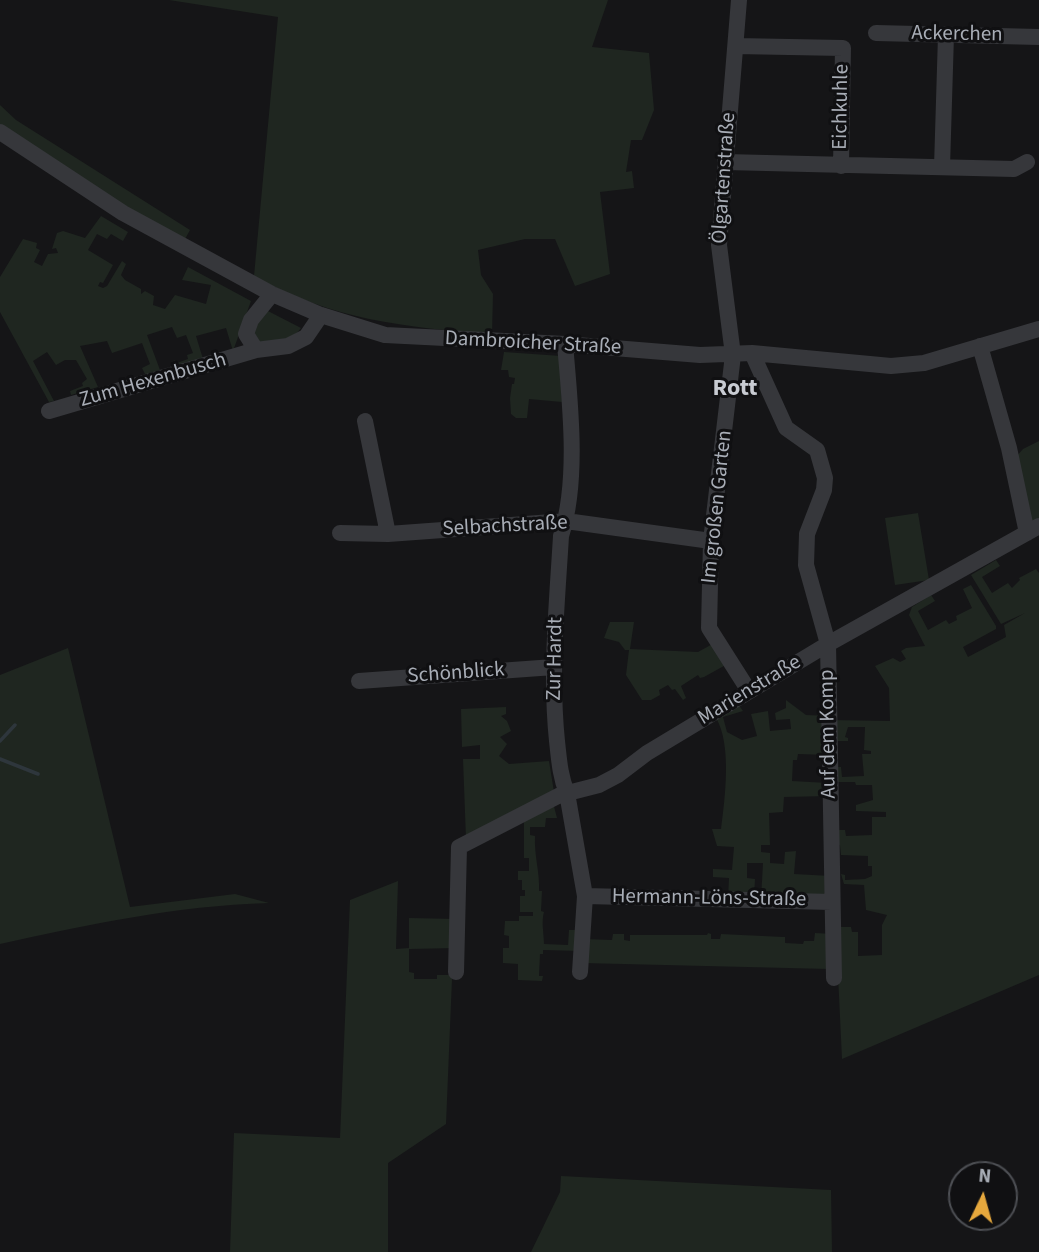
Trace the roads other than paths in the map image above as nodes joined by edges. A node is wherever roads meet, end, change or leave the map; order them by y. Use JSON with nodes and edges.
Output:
{"nodes":[{"id":1,"x":739,"y":0,"type":"edge"},
{"id":2,"x":876,"y":33,"type":"dead end"},
{"id":3,"x":946,"y":35,"type":"junction"},
{"id":4,"x":1039,"y":37,"type":"edge"},
{"id":5,"x":736,"y":46,"type":"junction"},
{"id":6,"x":0,"y":132,"type":"edge"},
{"id":7,"x":725,"y":162,"type":"junction"},
{"id":8,"x":1027,"y":162,"type":"dead end"},
{"id":9,"x":841,"y":166,"type":"junction"},
{"id":10,"x":942,"y":167,"type":"junction"},
{"id":11,"x":272,"y":294,"type":"junction"},
{"id":12,"x":321,"y":315,"type":"junction"},
{"id":13,"x":1039,"y":329,"type":"edge"},
{"id":14,"x":565,"y":344,"type":"junction"},
{"id":15,"x":981,"y":346,"type":"junction"},
{"id":16,"x":256,"y":350,"type":"junction"},
{"id":17,"x":752,"y":353,"type":"junction"},
{"id":18,"x":733,"y":355,"type":"junction"},
{"id":19,"x":49,"y":411,"type":"dead end"},
{"id":20,"x":365,"y":421,"type":"dead end"},
{"id":21,"x":566,"y":521,"type":"junction"},
{"id":22,"x":1033,"y":530,"type":"edge"},
{"id":23,"x":340,"y":533,"type":"dead end"},
{"id":24,"x":388,"y":534,"type":"junction"},
{"id":25,"x":711,"y":541,"type":"junction"},
{"id":26,"x":828,"y":644,"type":"junction"},
{"id":27,"x":554,"y":667,"type":"junction"},
{"id":28,"x":359,"y":681,"type":"dead end"},
{"id":29,"x":749,"y":691,"type":"junction"},
{"id":30,"x":567,"y":793,"type":"junction"},
{"id":31,"x":585,"y":896,"type":"junction"},
{"id":32,"x":832,"y":902,"type":"junction"},
{"id":33,"x":456,"y":972,"type":"dead end"},
{"id":34,"x":580,"y":972,"type":"dead end"},
{"id":35,"x":834,"y":978,"type":"dead end"}],
"edges":[{"from":1,"to":5,"type":"street","name":"Ölgartenstraße"},
{"from":2,"to":3,"type":"street","name":"Ackerchen"},
{"from":3,"to":4,"type":"street","name":"Ackerchen"},
{"from":3,"to":10,"type":"street"},
{"from":5,"to":7,"type":"street","name":"Ölgartenstraße"},
{"from":5,"to":9,"type":"street","name":"Eichkuhle"},
{"from":6,"to":11,"type":"street","name":"Dambroicher Straße"},
{"from":7,"to":9,"type":"street","name":"Eichkuhle"},
{"from":7,"to":18,"type":"street","name":"Ölgartenstraße"},
{"from":8,"to":10,"type":"street","name":"Eichkuhle"},
{"from":9,"to":10,"type":"street","name":"Eichkuhle"},
{"from":11,"to":12,"type":"street","name":"Dambroicher Straße"},
{"from":11,"to":16,"type":"street","name":"Zum Hexenbusch"},
{"from":12,"to":14,"type":"street","name":"Dambroicher Straße"},
{"from":12,"to":16,"type":"street","name":"Zum Hexenbusch"},
{"from":13,"to":15,"type":"street","name":"Dambroicher Straße"},
{"from":14,"to":18,"type":"street","name":"Dambroicher Straße"},
{"from":14,"to":21,"type":"street","name":"Zur Hardt"},
{"from":15,"to":17,"type":"street","name":"Dambroicher Straße"},
{"from":15,"to":22,"type":"street"},
{"from":16,"to":19,"type":"street","name":"Zum Hexenbusch"},
{"from":17,"to":18,"type":"street","name":"Dambroicher Straße"},
{"from":17,"to":26,"type":"street","name":"Auf dem Komp"},
{"from":18,"to":25,"type":"street","name":"Im großen Garten"},
{"from":20,"to":24,"type":"street"},
{"from":21,"to":24,"type":"street","name":"Selbachstraße"},
{"from":21,"to":25,"type":"street","name":"Selbachstraße"},
{"from":21,"to":27,"type":"street","name":"Zur Hardt"},
{"from":22,"to":26,"type":"street","name":"Marienstraße"},
{"from":23,"to":24,"type":"street","name":"Selbachstraße"},
{"from":25,"to":29,"type":"street","name":"Im großen Garten"},
{"from":26,"to":29,"type":"street","name":"Marienstraße"},
{"from":26,"to":32,"type":"street","name":"Auf dem Komp"},
{"from":27,"to":28,"type":"street","name":"Schönblick"},
{"from":27,"to":30,"type":"street","name":"Zur Hardt"},
{"from":29,"to":30,"type":"street","name":"Marienstraße"},
{"from":30,"to":31,"type":"street","name":"Zur Hardt"},
{"from":30,"to":33,"type":"street","name":"Marienstraße"},
{"from":31,"to":32,"type":"street","name":"Hermann-Löns-Straße"},
{"from":31,"to":34,"type":"street","name":"Zur Hardt"},
{"from":32,"to":35,"type":"street","name":"Auf dem Komp"}]}
